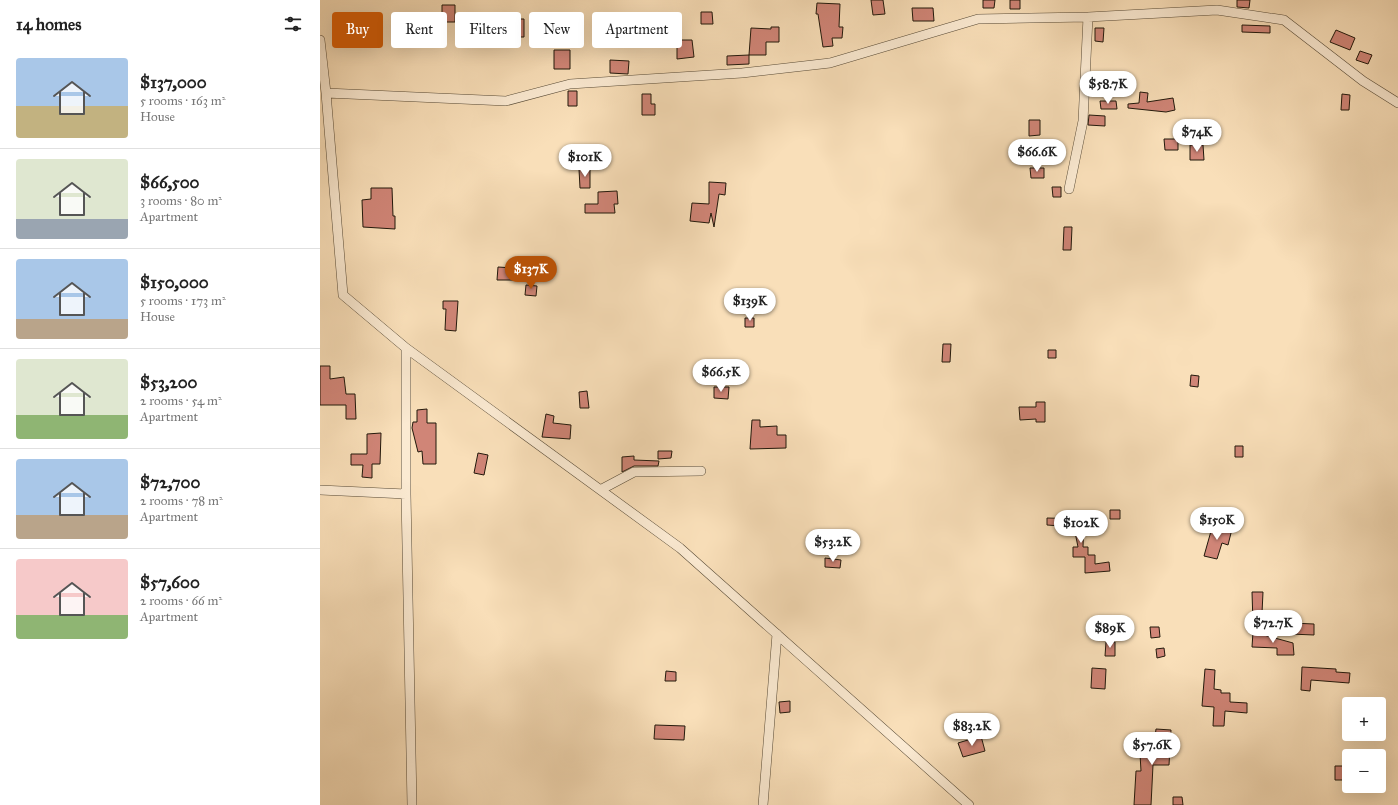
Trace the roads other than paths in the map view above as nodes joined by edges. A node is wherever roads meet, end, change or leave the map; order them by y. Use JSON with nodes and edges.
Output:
{"nodes":[{"id":1,"x":1191,"y":0,"type":"edge"},
{"id":2,"x":1191,"y":10,"type":"junction"},
{"id":3,"x":1088,"y":17,"type":"junction"},
{"id":4,"x":320,"y":40,"type":"edge"},
{"id":5,"x":326,"y":93,"type":"junction"},
{"id":6,"x":1398,"y":103,"type":"edge"},
{"id":7,"x":1069,"y":189,"type":"dead end"},
{"id":8,"x":406,"y":348,"type":"junction"},
{"id":9,"x":701,"y":471,"type":"dead end"},
{"id":10,"x":602,"y":489,"type":"junction"},
{"id":11,"x":320,"y":490,"type":"edge"},
{"id":12,"x":406,"y":494,"type":"junction"},
{"id":13,"x":777,"y":634,"type":"junction"},
{"id":14,"x":412,"y":805,"type":"edge"},
{"id":15,"x":763,"y":805,"type":"edge"},
{"id":16,"x":969,"y":805,"type":"edge"}],
"edges":[{"from":1,"to":2,"type":"street"},
{"from":2,"to":3,"type":"street"},
{"from":2,"to":6,"type":"street"},
{"from":3,"to":5,"type":"street"},
{"from":3,"to":7,"type":"street"},
{"from":4,"to":5,"type":"street"},
{"from":5,"to":8,"type":"street"},
{"from":8,"to":10,"type":"street"},
{"from":8,"to":12,"type":"street"},
{"from":9,"to":10,"type":"street"},
{"from":10,"to":13,"type":"street"},
{"from":11,"to":12,"type":"street"},
{"from":12,"to":14,"type":"street"},
{"from":13,"to":15,"type":"street"},
{"from":13,"to":16,"type":"street"}]}
